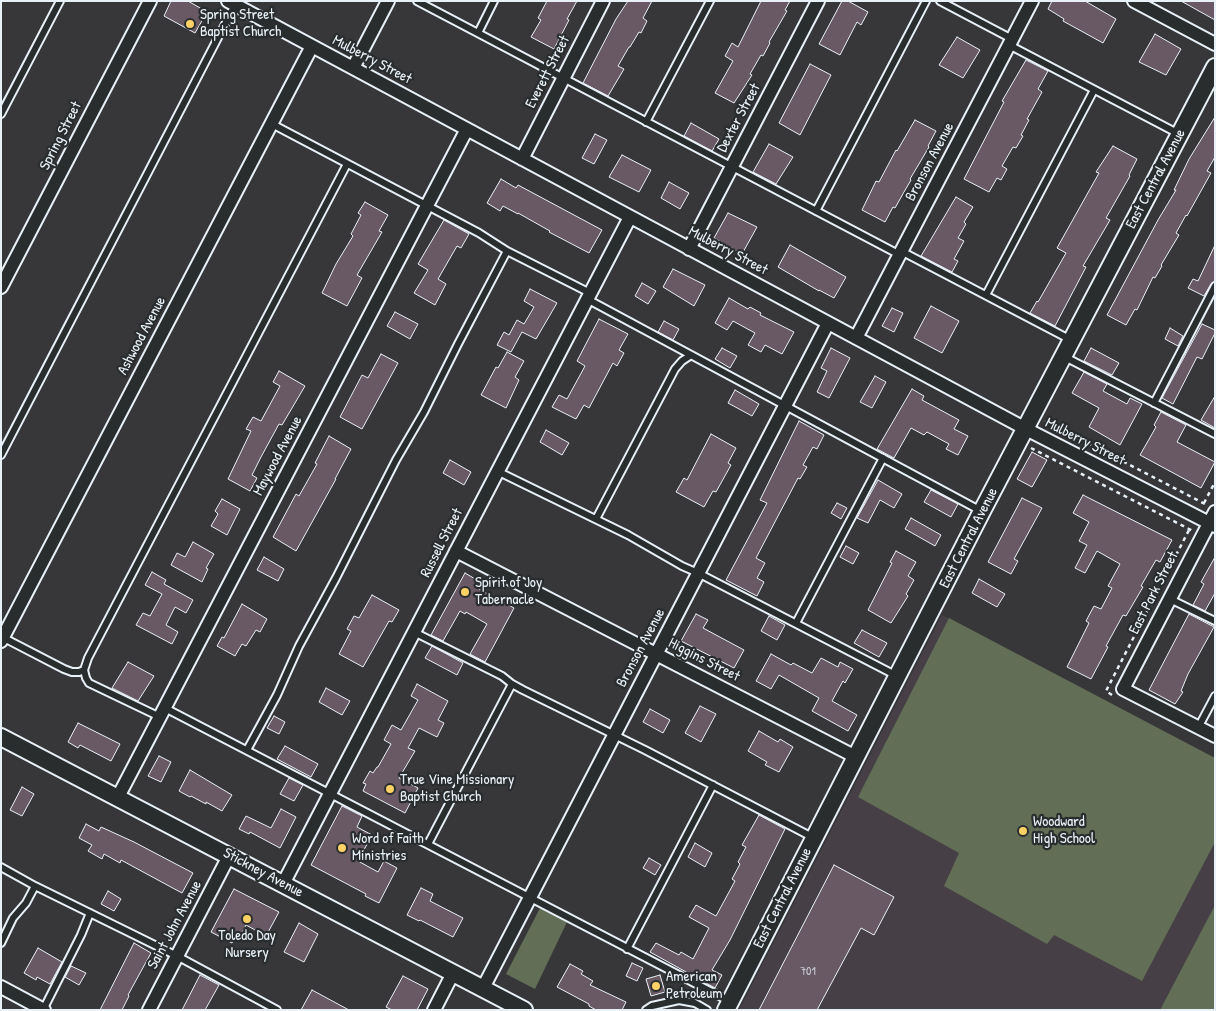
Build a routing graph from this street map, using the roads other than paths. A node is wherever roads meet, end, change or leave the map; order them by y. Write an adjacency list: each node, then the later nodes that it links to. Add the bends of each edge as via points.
1 (60, 1): 22 (lane)
2 (150, 1): 37 (street, Spring Street)
3 (388, 1): 19 (street)
4 (417, 1): 14 (lane)
5 (494, 1): 14 (lane)
6 (603, 1): 20 (street, Everett Street)
7 (710, 1): 23 (lane)
8 (818, 1): 29 (street, Dexter Street)
9 (926, 1): 31 (lane)
10 (940, 1): 15 (lane)
11 (1032, 1): 15 (street, Bronson Avenue)
12 (1134, 1): 16 (street)
13 (232, 3): 17 (street, Mulberry Street); 49 (lane)
14 (478, 33): 20 (lane)
15 (1011, 42): 21 (lane); 35 (street, Bronson Avenue)
16 (1215, 44)
17 (312, 46): 19 (street, Mulberry Street); 24 (street, Ashwood Avenue)
18 (1215, 67): 26 (street, East Central Avenue)
19 (353, 68): 25 (street, Mulberry Street)
20 (563, 78): 23 (lane); 27 (street, Everett Street)
21 (1094, 90): 26 (lane); 38 (lane)
22 (1, 114)
23 (646, 122): 29 (lane)
24 (272, 124): 28 (lane); 61 (street, Ashwood Avenue)
25 (466, 130): 27 (street, Mulberry Street); 30 (street, Maywood Avenue)
26 (1180, 134): 42 (street, East Central Avenue)
27 (522, 159): 32 (street, Mulberry Street)
28 (347, 164): 30 (lane); 63 (lane)
29 (732, 167): 31 (lane); 33 (street, Dexter Street)
30 (427, 206): 34 (lane); 67 (street, Maywood Avenue)
31 (816, 211): 35 (lane)
32 (630, 217): 33 (street, Mulberry Street); 39 (street, Russell Street)
33 (689, 249): 40 (street, Mulberry Street)
34 (507, 251): 39 (lane); 72 (lane)
35 (901, 253): 38 (lane); 41 (street, Bronson Avenue)
36 (1215, 286): 45 (lane)
37 (1, 287)
38 (986, 295): 42 (lane)
39 (588, 296): 43 (lane); 51 (street, Russell Street)
40 (828, 323): 41 (street, Mulberry Street); 46 (street, Bronson Avenue)
41 (856, 338): 47 (street, Mulberry Street)
42 (1072, 340): 44 (street, East Central Avenue)
43 (692, 356): 46 (lane); 53 (lane, via 675,369)
44 (1064, 356): 45 (lane); 47 (street, East Central Avenue)
45 (1154, 403): 48 (lane)
46 (785, 406): 50 (lane); 56 (street, Bronson Avenue)
47 (1026, 429): 52 (street, East Central Avenue); 54 (street, Mulberry Street)
48 (1215, 434)
49 (1, 456)
50 (883, 458): 52 (lane); 59 (lane)
51 (497, 471): 53 (lane); 55 (street, Russell Street)
52 (982, 512): 64 (street, East Central Avenue)
53 (596, 519): 56 (lane)
54 (1213, 521): 57 (street, East Park Street)
55 (456, 551): 60 (street, Russell Street); 62 (street, Higgins Street)
56 (698, 573): 59 (lane); 62 (street, Bronson Avenue)
57 (1170, 599): 58 (lane); 68 (street, East Park Street, via 1123,689)
58 (1215, 621)
59 (796, 623): 64 (lane)
60 (414, 632): 65 (lane); 75 (street, Russell Street)
61 (2, 638): 63 (lane, via 64,669 72,672)
62 (656, 654): 69 (street, Bronson Avenue); 73 (street, Higgins Street)
63 (84, 670): 67 (lane, via 89,684)
64 (898, 676): 73 (street, East Central Avenue)
65 (512, 684): 69 (lane); 78 (lane)
66 (1215, 696): 68 (lane)
67 (162, 712): 72 (lane); 76 (street, Maywood Avenue)
68 (1198, 728): 70 (street)
69 (614, 735): 74 (lane); 83 (street, Bronson Avenue)
70 (1215, 736)
71 (2, 739): 76 (street, Stickney Avenue)
72 (247, 750): 75 (lane)
73 (856, 757): 77 (street, East Central Avenue)
74 (713, 785): 77 (lane); 86 (lane)
75 (330, 793): 78 (lane); 81 (street, Russell Street)
76 (118, 797): 79 (street, Stickney Avenue)
77 (814, 838): 92 (street, East Central Avenue)
78 (428, 844): 83 (lane)
79 (229, 856): 81 (street, Stickney Avenue); 87 (street, Saint John Avenue)
80 (1, 867): 82 (lane)
81 (283, 884): 88 (street, Stickney Avenue)
82 (36, 886): 84 (lane); 85 (lane, via 13,918)
83 (529, 898): 86 (lane); 90 (street, Bronson Avenue)
84 (90, 912): 87 (lane); 93 (lane)
85 (1, 943)
86 (627, 948): 92 (lane)
87 (177, 956): 94 (street, Saint John Avenue); 95 (lane)
88 (453, 973): 90 (street, Stickney Avenue); 96 (street)
89 (1, 987): 93 (street)
90 (483, 988): 97 (street, Stickney Avenue)
91 (666, 1006): 98 (lane, via 652,1006); 99 (lane, via 679,1000 695,1003)
92 (728, 1006)
93 (43, 1010)
94 (148, 1010)
95 (277, 1010)
96 (434, 1010)
97 (524, 1010)
98 (646, 1010)
99 (707, 1010)

